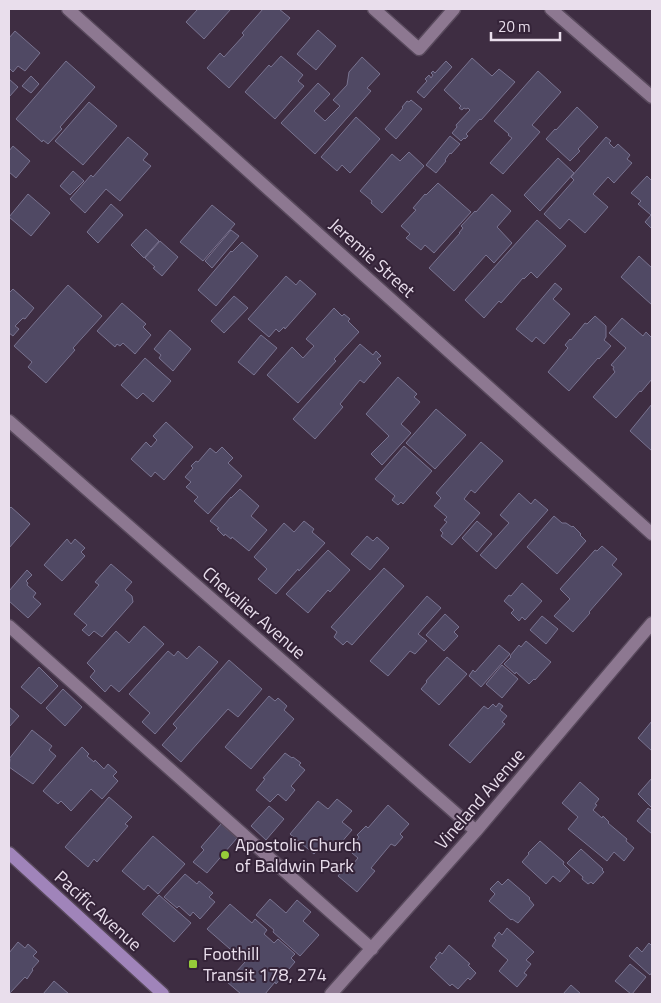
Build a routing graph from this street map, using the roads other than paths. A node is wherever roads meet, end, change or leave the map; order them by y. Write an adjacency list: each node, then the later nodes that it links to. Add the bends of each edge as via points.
1 (68, 9): 7 (street, Jeremie Street)
2 (374, 9): 3 (street, via 419,49)
3 (454, 9)
4 (551, 9): 5 (street)
5 (652, 97)
6 (9, 422): 10 (street, Chevalier Avenue)
7 (652, 534)
8 (652, 623): 10 (street, Vineland Avenue)
9 (9, 626): 12 (street)
10 (476, 831): 12 (street, Vineland Avenue)
11 (9, 853): 13 (main road, Pacific Avenue)
12 (372, 949): 14 (street, Vineland Avenue)
13 (163, 994)
14 (331, 994)

